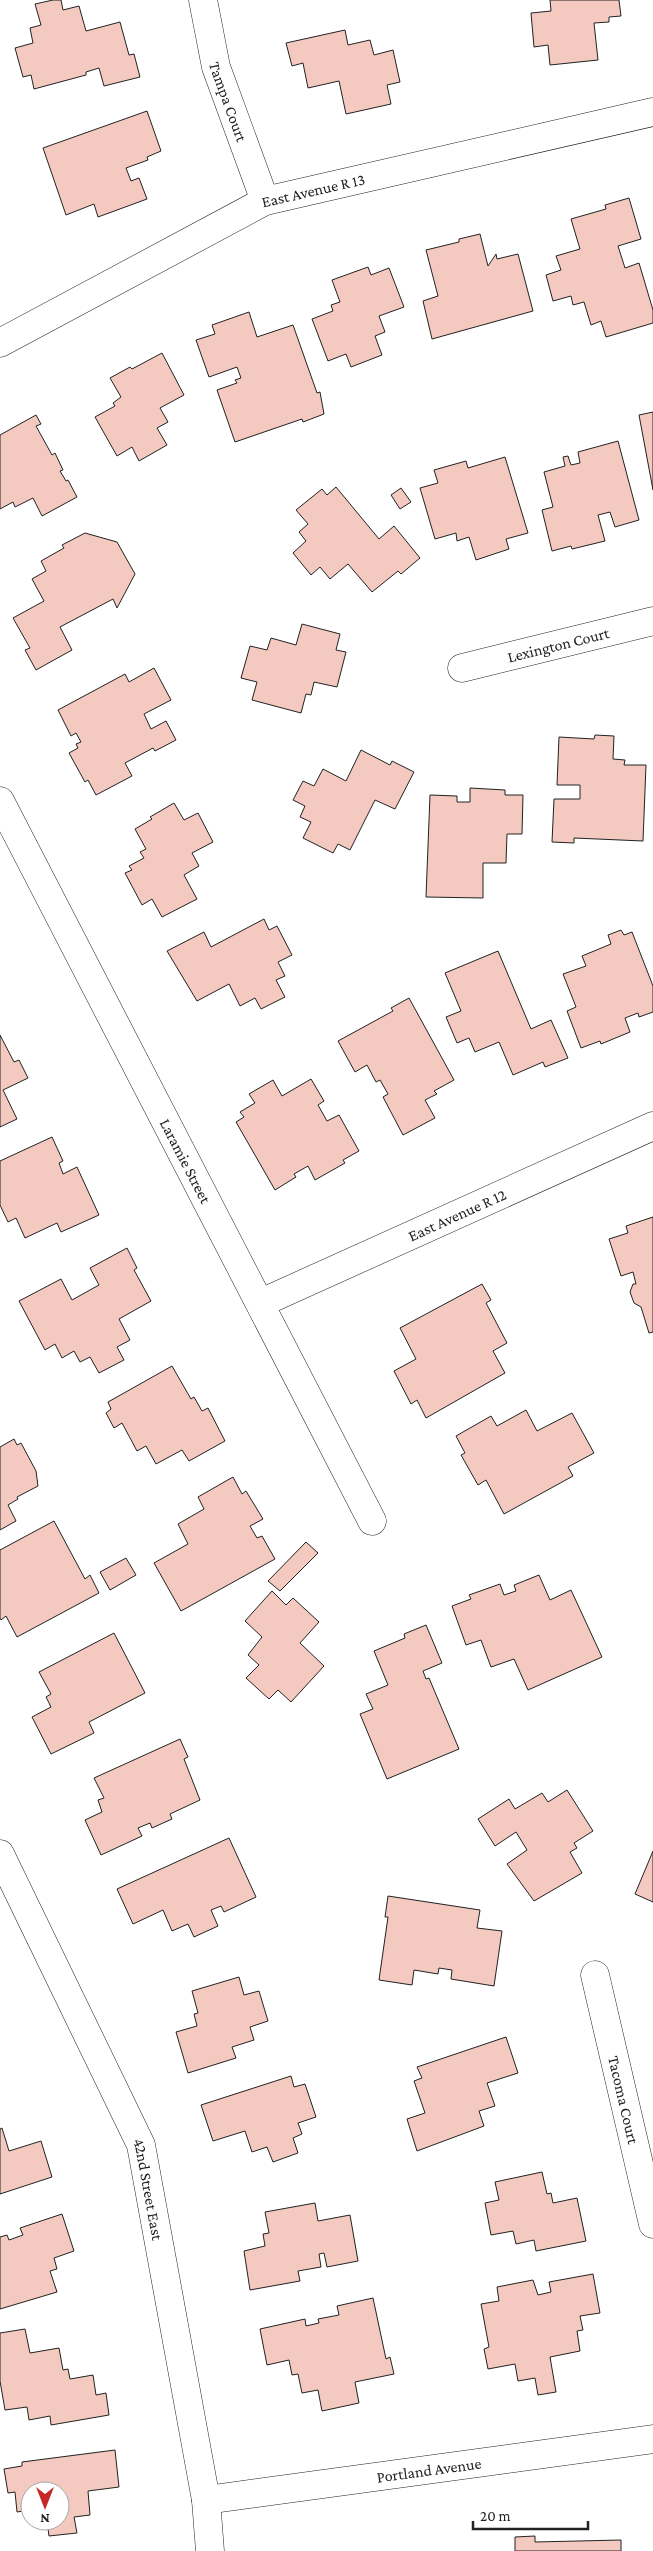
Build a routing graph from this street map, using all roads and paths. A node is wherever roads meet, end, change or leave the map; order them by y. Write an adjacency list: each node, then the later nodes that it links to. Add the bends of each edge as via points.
1 (203, 0): 3 (street, Tampa Court, via 216,67)
2 (653, 112): 3 (street, East Avenue R 13)
3 (265, 201): 4 (street, East Avenue R 13)
4 (0, 343)
5 (653, 621): 6 (street, Lexington Court)
6 (462, 668)
7 (0, 801): 9 (street, Laramie Street)
8 (653, 1126): 9 (street, East Avenue R 12)
9 (260, 1303): 10 (street, Laramie Street)
10 (372, 1520)
11 (0, 1854): 15 (street, 42nd Street East, via 140,2145)
12 (594, 1975): 13 (street, Tacoma Court)
13 (653, 2224)
14 (653, 2440): 15 (street, Portland Avenue)
15 (206, 2500): 16 (street, 42nd Street East)
16 (210, 2551)

